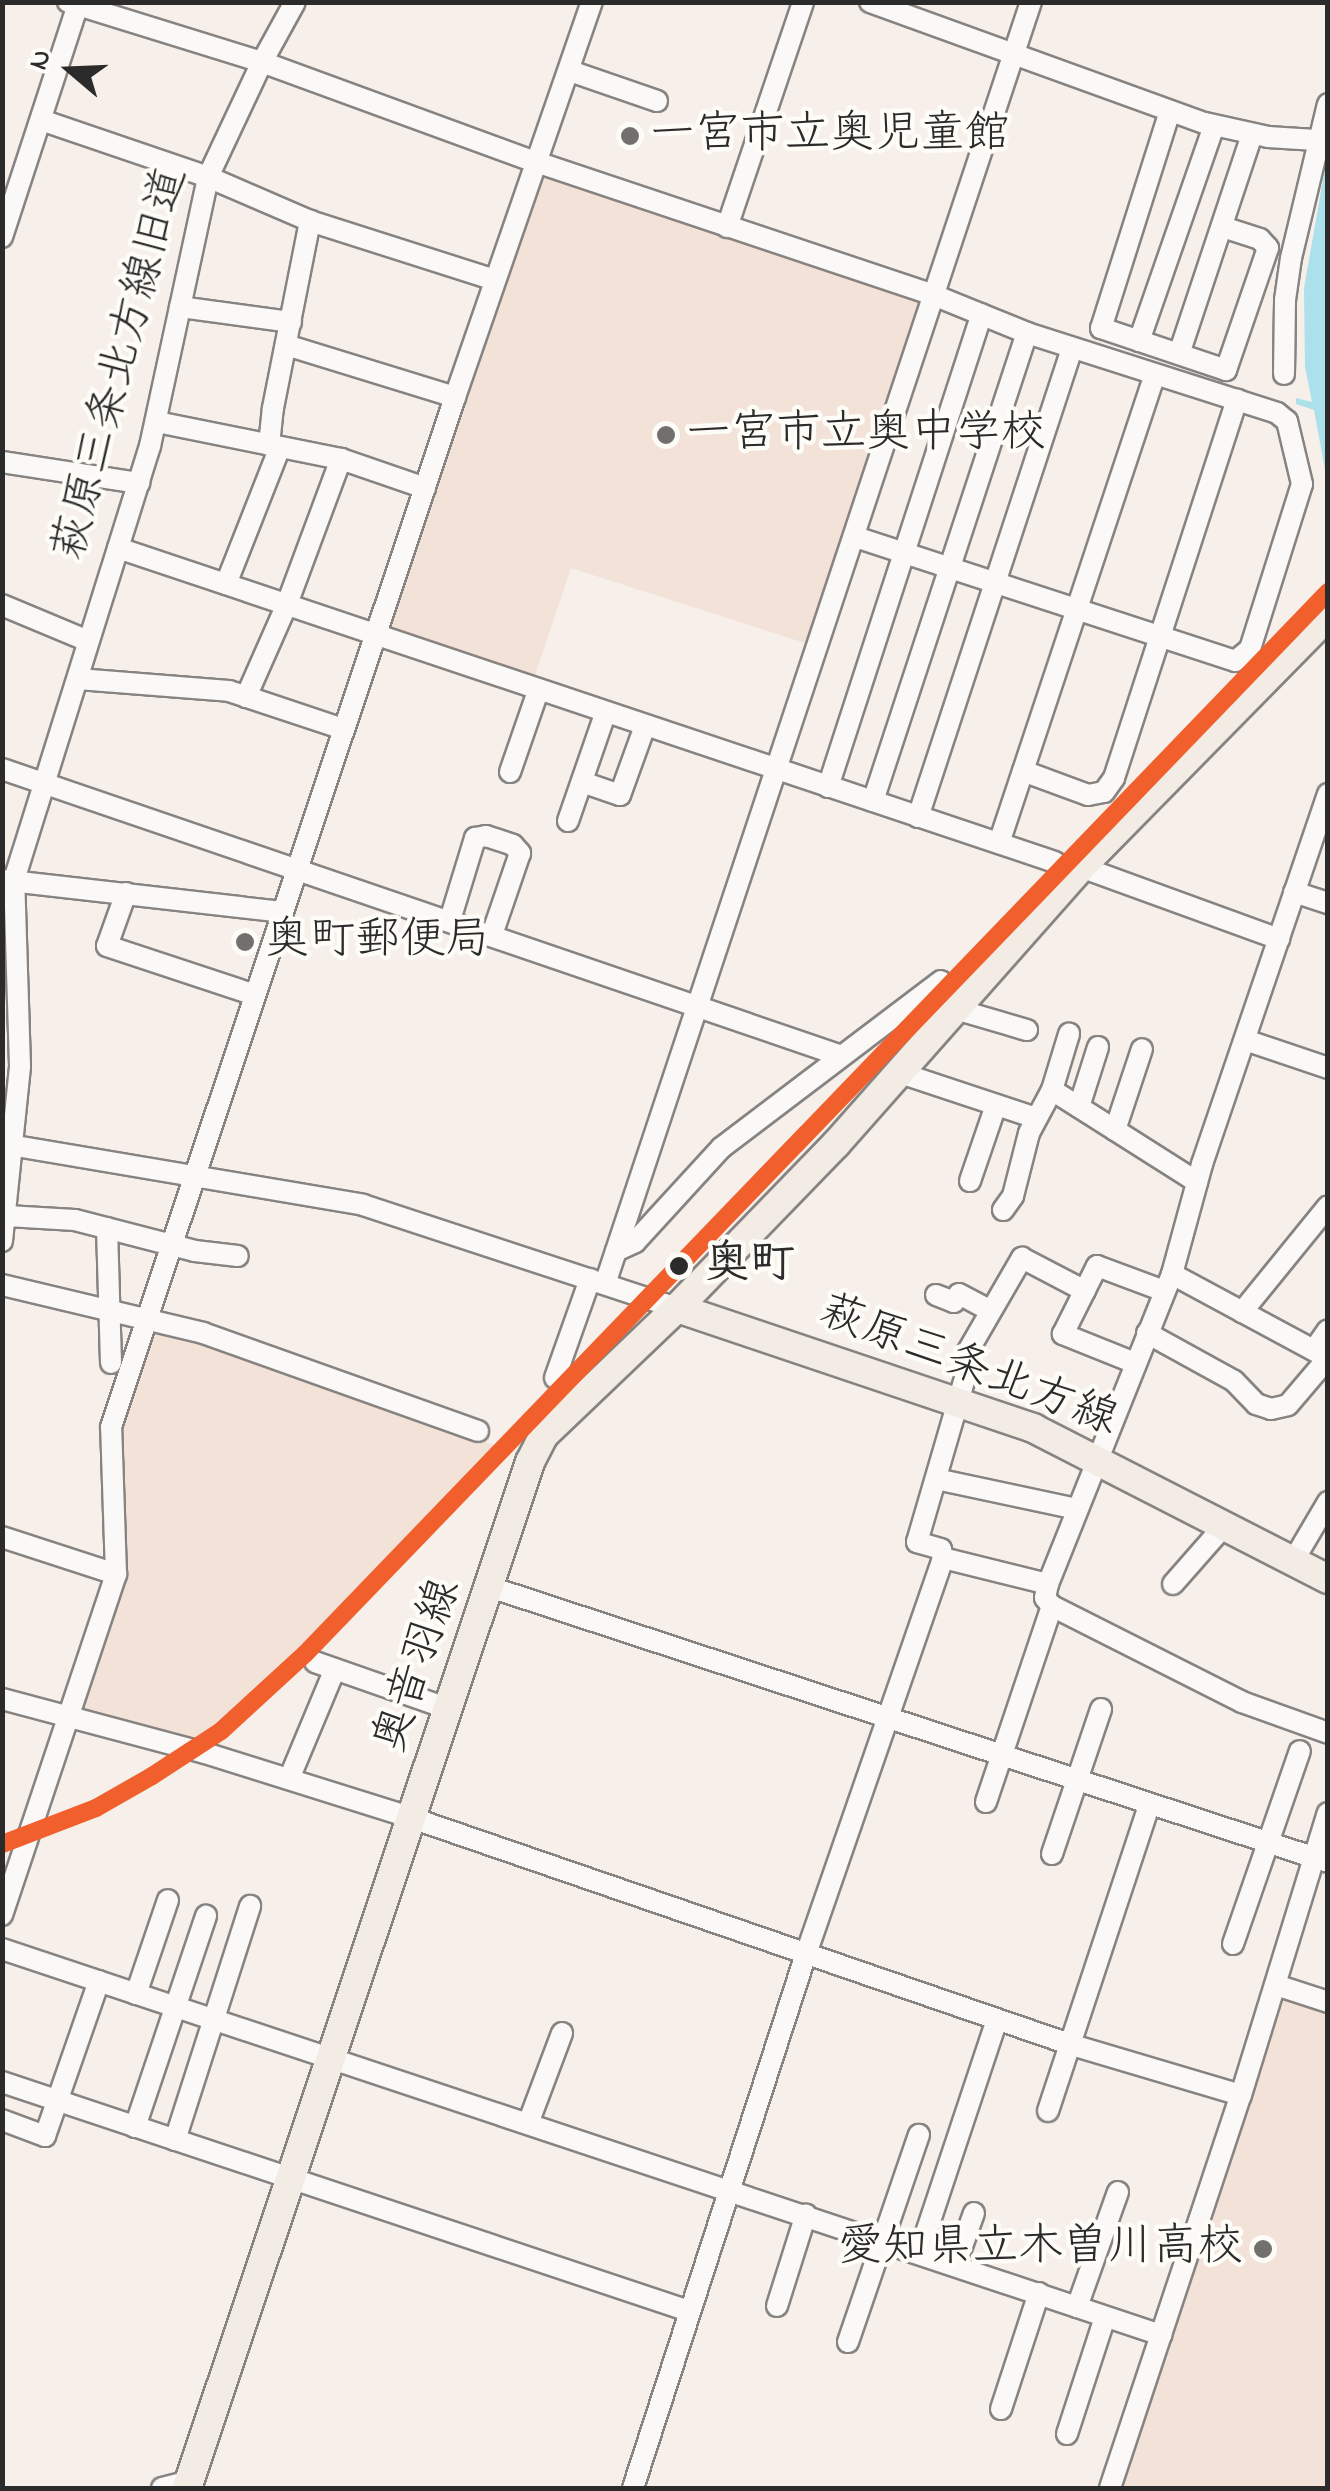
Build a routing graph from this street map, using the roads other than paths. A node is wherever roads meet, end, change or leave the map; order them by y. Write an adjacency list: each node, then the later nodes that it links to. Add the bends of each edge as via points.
1 (295, 2): 8 (street, 萩原三条北方線旧道)
2 (592, 2): 9 (street)
3 (803, 2): 20 (street)
4 (870, 2): 7 (street)
5 (1031, 2): 7 (street)
6 (69, 4): 8 (street); 13 (street)
7 (1014, 53): 12 (street); 24 (street)
8 (262, 62): 17 (street); 18 (street, 萩原三条北方線旧道)
9 (570, 71): 10 (street); 17 (street)
10 (657, 101)
11 (1328, 104): 16 (street)
12 (1170, 111): 14 (street); 29 (street, via 1102,328)
13 (41, 120): 18 (street); 22 (street)
14 (1214, 126): 15 (street); 29 (street)
15 (1252, 134): 16 (street); 21 (street)
16 (1316, 140): 33 (street, via 1285,300)
17 (536, 162): 20 (street); 23 (street)
18 (208, 178): 19 (street); 25 (street, 萩原三条北方線旧道)
19 (310, 221): 23 (street); 27 (street)
20 (727, 227): 24 (street)
21 (1222, 227): 32 (street); 32 (street, via 1268,248 1226,370)
22 (2, 237)
23 (495, 280): 35 (street)
24 (936, 296): 26 (street); 43 (street)
25 (180, 307): 27 (street); 37 (street, 萩原三条北方線旧道)
26 (982, 314): 28 (street); 45 (street)
27 (291, 322): 30 (street)
28 (1027, 333): 31 (street); 46 (street)
29 (1139, 340): 32 (street)
30 (286, 345): 35 (street); 38 (street)
31 (1072, 348): 34 (street); 48 (street)
32 (1178, 354)
33 (1284, 374)
34 (1154, 375): 36 (street); 51 (street)
35 (455, 397): 42 (street)
36 (1237, 400): 54 (street); 54 (street, via 1286,421 1302,484 1291,520 1250,648 1230,662)
37 (157, 422): 38 (street); 41 (street, 萩原三条北方線旧道)
38 (274, 446): 39 (street); 47 (street)
39 (341, 460): 42 (street); 49 (street)
40 (2, 462): 41 (street)
41 (139, 483): 44 (street, 萩原三条北方線旧道)
42 (425, 488): 53 (street)
43 (856, 536): 45 (street); 63 (street)
44 (118, 548): 47 (street); 55 (street, 萩原三条北方線旧道)
45 (907, 554): 46 (street); 68 (street)
46 (951, 569): 48 (street); 69 (street)
47 (226, 584): 49 (street)
48 (997, 584): 51 (street); 71 (street)
49 (288, 604): 53 (street); 58 (street)
50 (2, 606): 55 (street)
51 (1078, 612): 54 (street); 64 (street)
52 (1328, 616): 74 (main road, 奥音羽線)
53 (375, 635): 57 (street); 61 (street)
54 (1162, 639): 64 (street, via 1104,792 1088,795)
55 (88, 640): 56 (street, 萩原三条北方線旧道)
56 (78, 678): 58 (street, via 184,684); 67 (street, 萩原三条北方線旧道)
57 (538, 691): 59 (street); 65 (street)
58 (246, 697): 61 (street)
59 (605, 714): 60 (street); 66 (street)
60 (646, 726): 63 (street); 66 (street, via 620,795)
61 (344, 728): 75 (street)
62 (2, 769): 67 (street)
63 (778, 770): 68 (street); 86 (street)
64 (1024, 771): 73 (street)
65 (510, 772)
66 (582, 782): 72 (street)
67 (45, 784): 75 (street); 76 (street, 萩原三条北方線旧道)
68 (828, 787): 69 (street)
69 (873, 801): 71 (street)
70 (1326, 804): 78 (street)
71 (918, 817): 73 (street)
72 (568, 821)
73 (999, 843): 74 (street)
74 (1068, 864): 83 (street); 87 (main road, 奥音羽線)
75 (296, 868): 80 (street); 81 (street)
76 (8, 880): 77 (street); 101 (street, 萩原三条北方線旧道, via 20,1066)
77 (126, 892): 80 (street); 85 (street, via 106,946)
78 (1294, 892): 79 (street); 83 (street)
79 (1328, 903)
80 (282, 912): 85 (street)
81 (450, 920): 82 (street); 82 (street, via 475,838 513,845 520,854)
82 (492, 935): 86 (street)
83 (1279, 939): 90 (street)
84 (941, 981): 93 (street)
85 (254, 995): 102 (street)
86 (698, 1004): 93 (street); 111 (street)
87 (954, 1009): 88 (street); 95 (main road, 奥音羽線)
88 (1027, 1030)
89 (1069, 1034): 96 (street)
90 (1244, 1040): 94 (street); 104 (street)
91 (1098, 1047): 98 (street)
92 (1142, 1049): 100 (street)
93 (840, 1055): 111 (street, via 721,1148 635,1242)
94 (1328, 1068)
95 (897, 1072): 97 (street); 118 (main road, 奥音羽線)
96 (1052, 1090): 98 (street); 99 (street)
97 (996, 1104): 99 (street); 103 (street)
98 (1078, 1107): 100 (street)
99 (1036, 1118): 106 (street)
100 (1115, 1130): 104 (street)
101 (8, 1145): 102 (street); 107 (street, 萩原三条北方線旧道)
102 (196, 1176): 110 (street); 113 (street, via 363,1205)
103 (970, 1181)
104 (1198, 1182): 114 (street)
105 (1328, 1206): 121 (street)
106 (1004, 1210)
107 (6, 1216): 108 (street); 109 (street, 萩原三条北方線旧道)
108 (107, 1228): 110 (street); 120 (street)
109 (3, 1240)
110 (173, 1244): 112 (street); 122 (street)
111 (616, 1250): 113 (street)
112 (238, 1256)
113 (597, 1282): 118 (street); 128 (street)
114 (1168, 1282): 116 (street, via 1096,1266); 121 (street); 124 (street)
115 (2, 1284): 120 (street)
116 (1084, 1290): 119 (street, via 1022,1258); 127 (street, via 1062,1334)
117 (936, 1295): 119 (street, via 954,1302 959,1294)
118 (677, 1308): 129 (main road, 萩原三条北方線); 143 (main road, 奥音羽線, via 544,1435)
119 (991, 1310): 129 (street, via 968,1351)
120 (108, 1311): 122 (street); 126 (street)
121 (1242, 1312): 125 (street)
122 (148, 1320): 130 (street, via 203,1333); 139 (street, via 111,1427)
123 (1328, 1330): 125 (street)
124 (1147, 1333): 125 (street, via 1271,1409 1288,1405); 127 (street)
125 (1323, 1355)
126 (111, 1363)
127 (1135, 1363): 131 (street)
128 (555, 1378)
129 (958, 1400): 131 (main road, 萩原三条北方線); 132 (street)
130 (478, 1431)
131 (1097, 1458): 134 (street); 135 (main road, 萩原三条北方線)
132 (927, 1489): 134 (street); 137 (street, via 917,1542 941,1548)
133 (1328, 1502): 138 (street)
134 (1077, 1509): 141 (street)
135 (1224, 1526): 138 (main road, 萩原三条北方線); 142 (street)
136 (2, 1536): 139 (street)
137 (943, 1558): 141 (street); 149 (street)
138 (1292, 1563): 140 (main road, 萩原三条北方線)
139 (116, 1574): 148 (street)
140 (1328, 1579)
141 (1048, 1584): 144 (street, via 1045,1598)
142 (1173, 1584)
143 (490, 1587): 146 (main road, 奥音羽線); 149 (street)
144 (1052, 1606): 150 (street, via 1242,1702); 152 (street)
145 (2, 1700): 148 (street)
146 (449, 1709): 153 (street, via 325,1666); 158 (main road, 奥音羽線)
147 (1102, 1709): 154 (street)
148 (65, 1719): 153 (street); 164 (street)
149 (887, 1719): 152 (street); 168 (street)
150 (1328, 1734)
151 (1300, 1751): 159 (street)
152 (1000, 1756): 154 (street); 155 (street)
153 (289, 1780): 158 (street)
154 (1077, 1782): 156 (street); 160 (street)
155 (986, 1802)
156 (1149, 1806): 159 (street); 177 (street)
157 (1328, 1813): 161 (street)
158 (412, 1818): 168 (street); 178 (main road, 奥音羽線)
159 (1268, 1846): 161 (street); 166 (street)
160 (1052, 1854)
161 (1321, 1860): 170 (street)
162 (168, 1900): 171 (street)
163 (250, 1906): 174 (street)
164 (2, 1915)
165 (206, 1916): 173 (street)
166 (1234, 1944)
167 (2, 1949): 169 (street)
168 (806, 1954): 175 (street); 189 (street)
169 (99, 1981): 171 (street); 181 (street)
170 (1276, 1985): 172 (street); 180 (street)
171 (136, 1994): 173 (street)
172 (1328, 2002)
173 (175, 2006): 174 (street); 185 (street)
174 (212, 2019): 178 (street); 187 (street)
175 (997, 2020): 177 (street); 194 (street)
176 (562, 2033): 184 (street)
177 (1072, 2045): 180 (street); 182 (street)
178 (329, 2056): 184 (street); 188 (main road, 奥音羽線)
179 (2, 2082): 181 (street)
180 (1241, 2095): 201 (street)
181 (56, 2102): 183 (street, via 45,2136); 185 (street)
182 (1048, 2111)
183 (2, 2120)
184 (529, 2122): 189 (street)
185 (135, 2127): 187 (street)
186 (919, 2135): 193 (street)
187 (176, 2140): 188 (street)
188 (290, 2178): 199 (street); 205 (main road, 奥音羽線)
189 (728, 2189): 192 (street); 199 (street)
190 (1118, 2192): 198 (street)
191 (974, 2213): 195 (street)
192 (806, 2214): 193 (street); 197 (street)
193 (882, 2240): 194 (street); 202 (street)
194 (920, 2252): 195 (street)
195 (956, 2264): 196 (street)
196 (1039, 2293): 198 (street); 203 (street)
197 (777, 2306)
198 (1077, 2307): 200 (street)
199 (689, 2311): 207 (street)
200 (1105, 2317): 201 (street); 204 (street)
201 (1161, 2335): 208 (street)
202 (848, 2342)
203 (1001, 2408)
204 (1067, 2434)
205 (188, 2485): 206 (street)
206 (162, 2488)
207 (633, 2488)
208 (1110, 2488)

